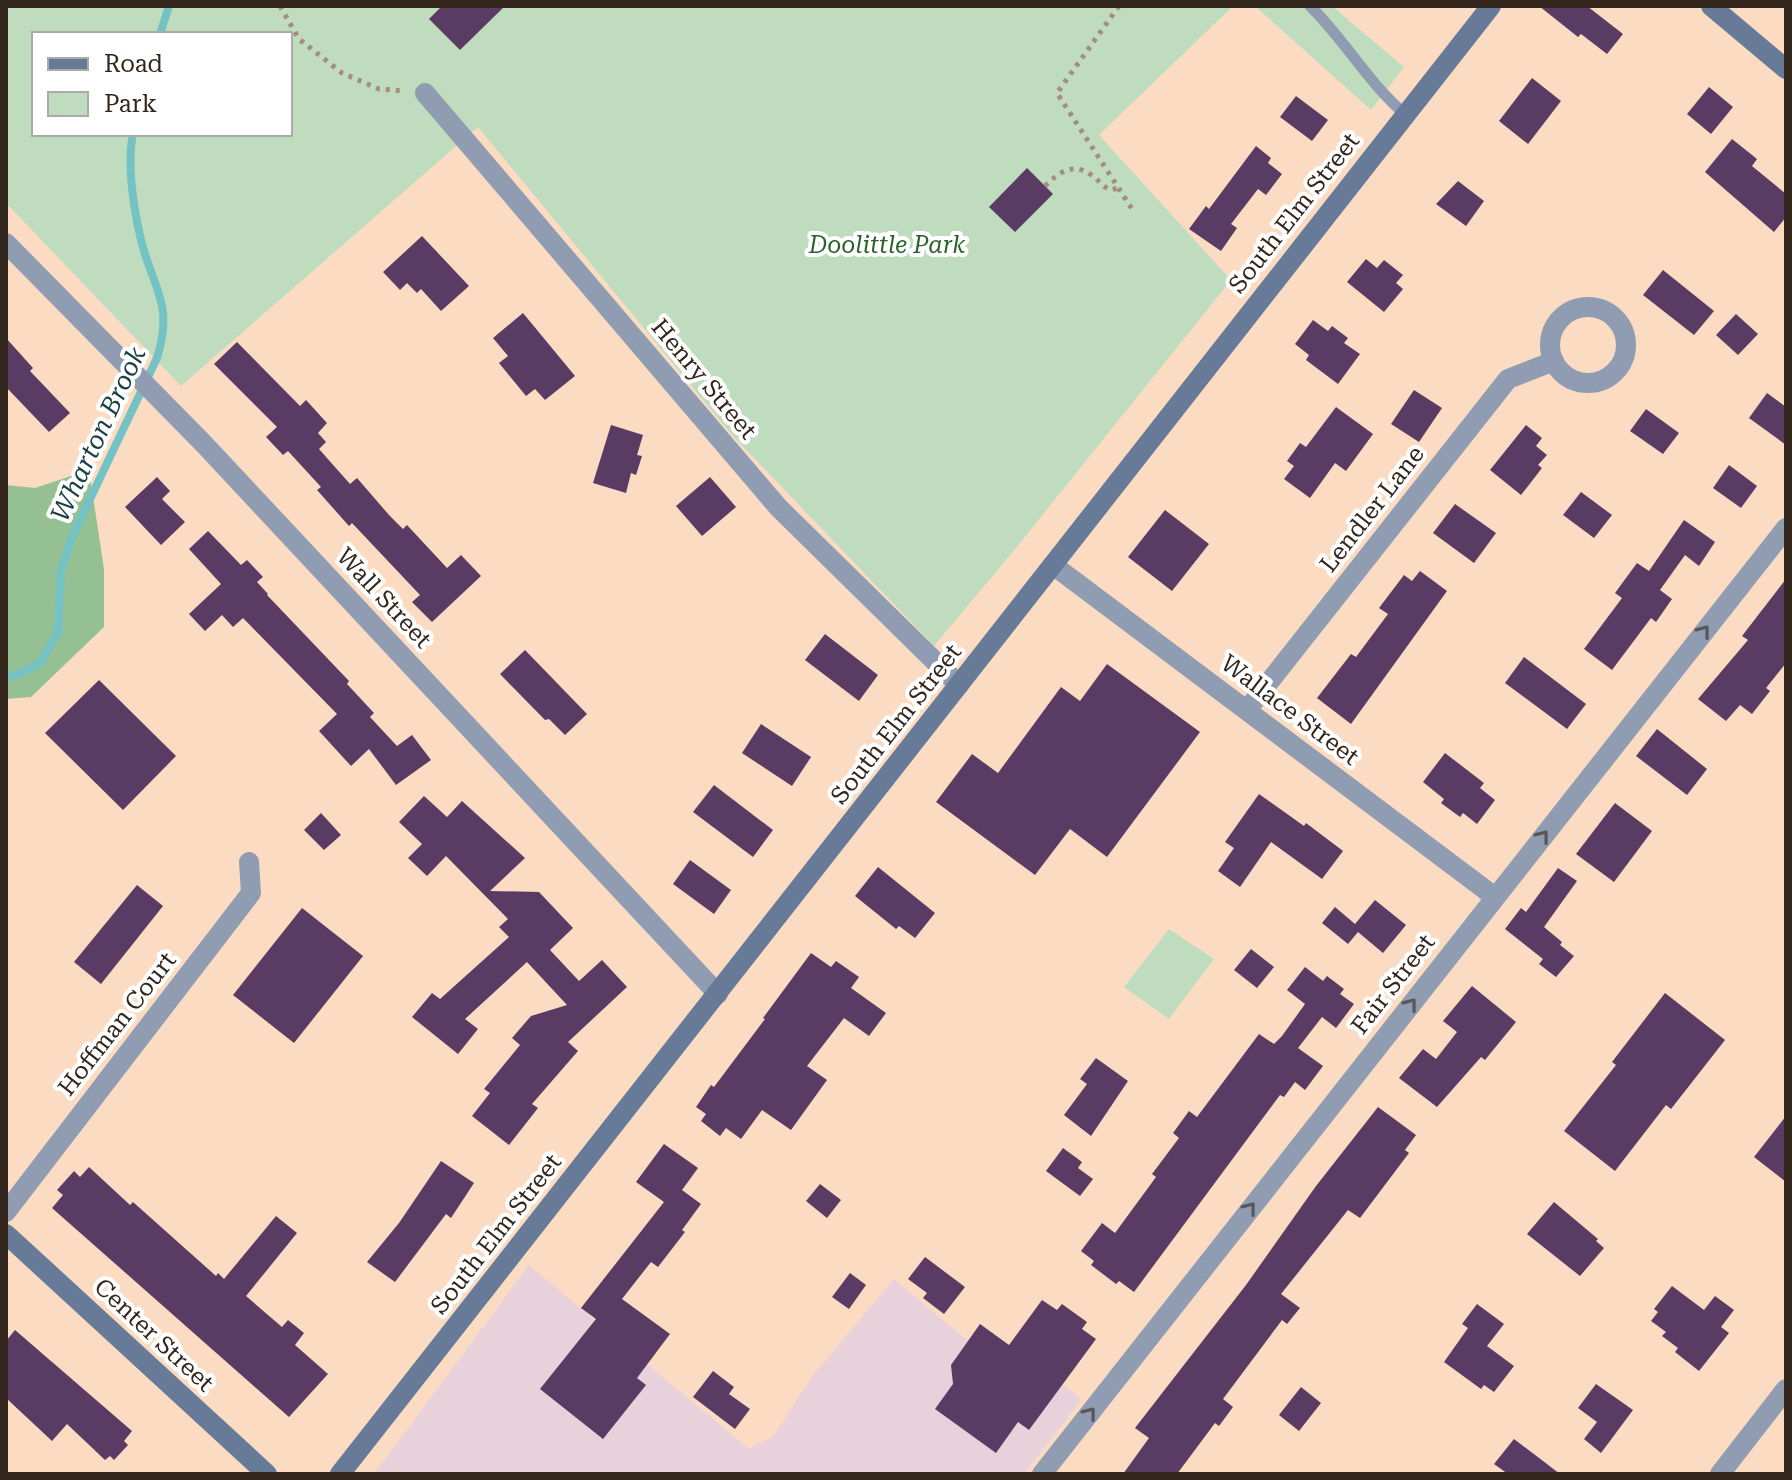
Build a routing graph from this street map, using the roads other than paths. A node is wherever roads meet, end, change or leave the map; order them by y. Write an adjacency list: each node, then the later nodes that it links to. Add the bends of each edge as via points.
1 (1310, 6): 6 (lane, via 1370,81)
2 (1491, 6): 6 (main road, South Elm Street)
3 (1711, 6): 4 (main road)
4 (1786, 69)
5 (425, 93): 11 (street, Henry Street, via 778,507)
6 (1406, 115): 10 (main road, South Elm Street)
7 (6, 243): 15 (street, Wall Street, via 158,397)
8 (1554, 361): 12 (street, Lendler Lane, via 1508,379)
9 (1786, 528): 14 (street, Fair Street, one-way to 9)
10 (1053, 565): 11 (main road, South Elm Street); 12 (street, Wallace Street)
11 (959, 685): 15 (main road, South Elm Street)
12 (1247, 710): 14 (street, Wallace Street)
13 (249, 862): 16 (street, Hoffman Court, via 251,893)
14 (1495, 897): 21 (street, Fair Street, one-way to 14)
15 (718, 994): 20 (main road, South Elm Street)
16 (6, 1212)
17 (6, 1234): 19 (main road, Center Street)
18 (1786, 1389): 22 (street)
19 (267, 1474)
20 (340, 1474)
21 (1042, 1474)
22 (1720, 1474)

